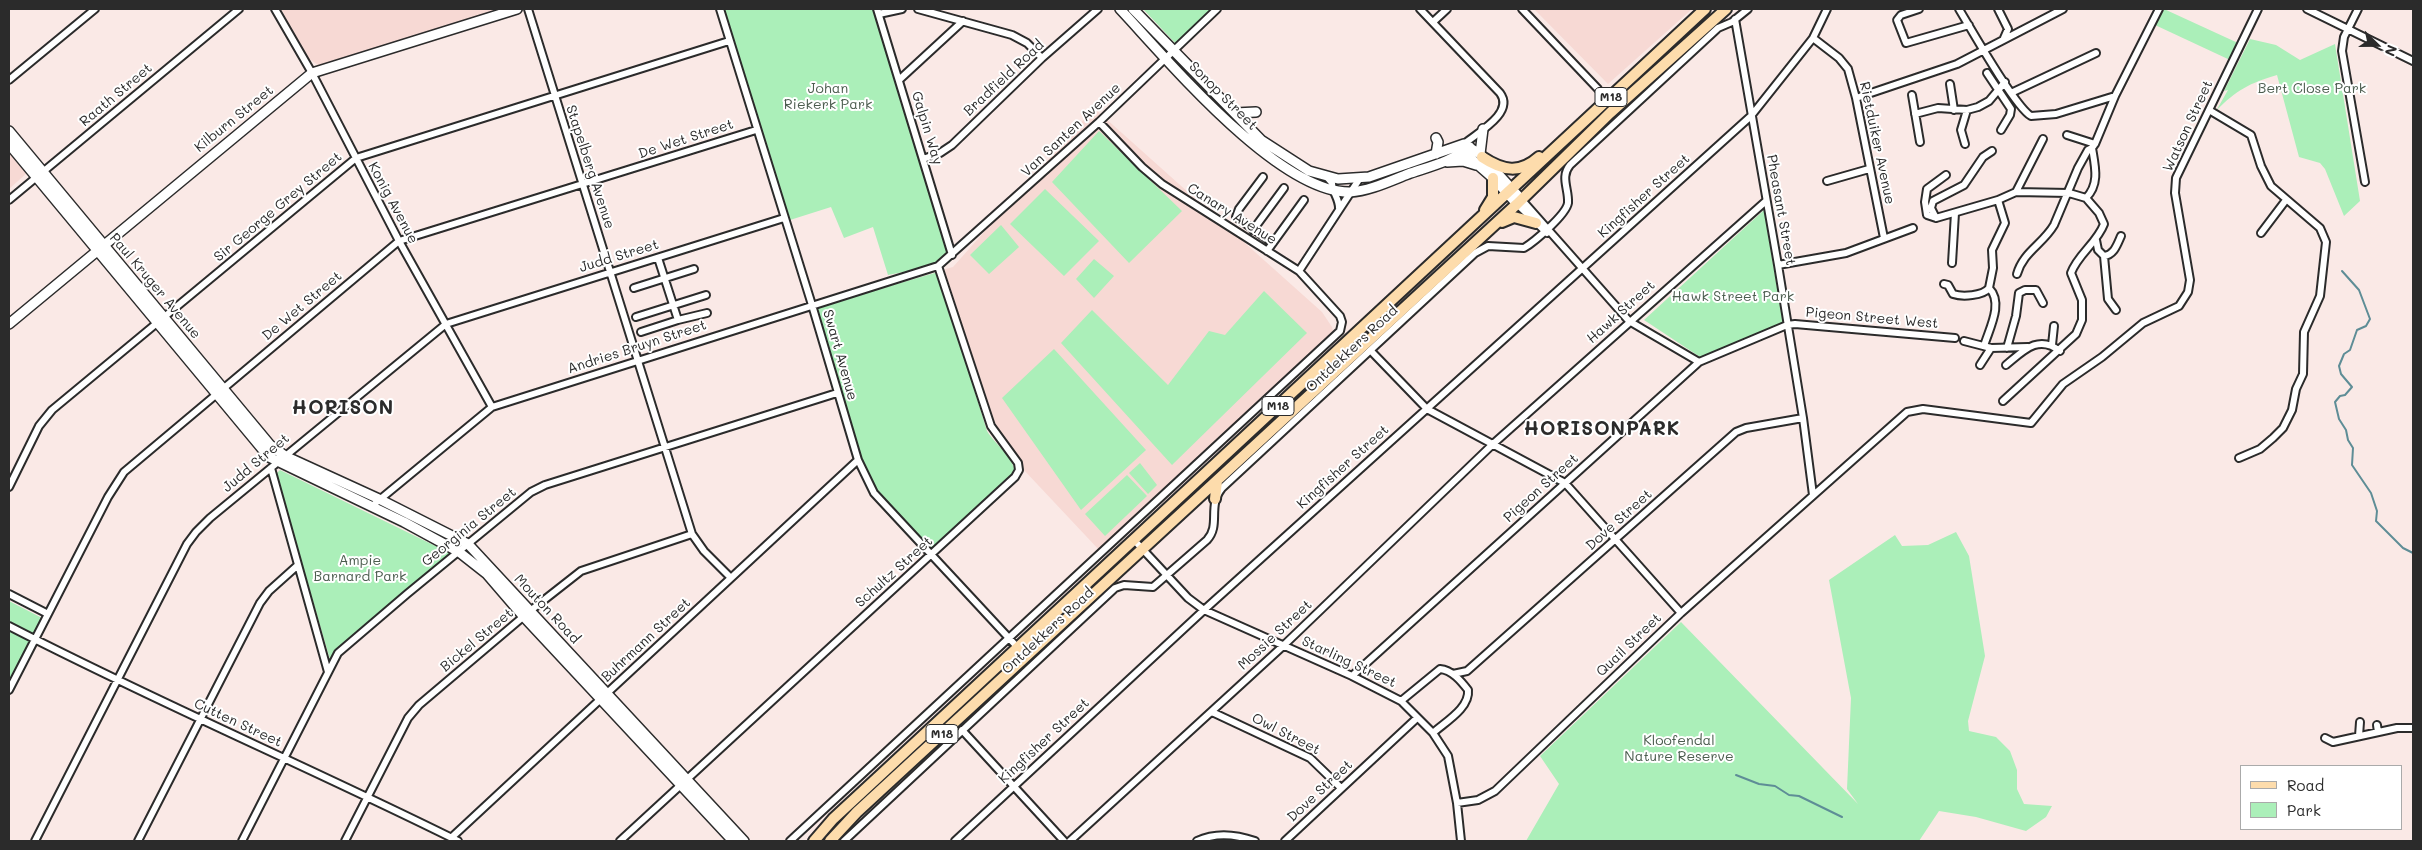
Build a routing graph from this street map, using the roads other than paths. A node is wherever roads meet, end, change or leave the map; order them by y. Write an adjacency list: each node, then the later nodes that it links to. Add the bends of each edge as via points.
1 (95, 9): 45 (street)
2 (239, 9): 87 (street, Raath Street)
3 (275, 9): 43 (street, Konig Avenue)
4 (517, 9): 43 (street, Kilburn Street)
5 (528, 9): 53 (street, Stapelberg Avenue)
6 (720, 9): 36 (street, Swart Avenue)
7 (902, 9): 28 (street)
8 (918, 9): 30 (street)
9 (1098, 9): 41 (street, Bradfield Road)
10 (1120, 9): 40 (street, Sonop Street)
11 (1133, 9): 38 (street, Sonop Street)
12 (1217, 9): 38 (street, Van Santen Avenue)
13 (1420, 9): 31 (street)
14 (1447, 9): 31 (street)
15 (1522, 9): 49 (street)
16 (1726, 9): 108 (main road, Ontdekkers Road / M18, via 1610,113)
17 (1748, 9): 29 (street, Ontdekkers Road)
18 (1827, 9): 34 (street, Kingfisher Street)
19 (1919, 9): 32 (street, via 1901,15 1897,20 1906,43)
20 (1959, 9): 32 (street)
21 (1998, 9): 35 (street, via 2008,28)
22 (2062, 9): 35 (street)
23 (2159, 9): 54 (street)
24 (2258, 9): 58 (street, Watson Street)
25 (2308, 9): 33 (street)
26 (2358, 9): 33 (street)
27 (1702, 10): 62 (main road, Ontdekkers Road / M18)
28 (878, 12): 46 (street, Galpin Way)
29 (1735, 20): 61 (street, Pheasant Street); 116 (street, Ontdekkers Road, via 1721,26 1570,165 1565,176 1567,206)
30 (964, 21): 41 (street, via 1023,40); 46 (street)
31 (1433, 22): 66 (street, via 1502,96 1503,110)
32 (1969, 25): 37 (street)
33 (2349, 28): 42 (street); 94 (street, via 2342,51)
34 (1813, 38): 55 (street, Rietduiker Avenue, via 1846,65); 61 (street, Kingfisher Street)
35 (2004, 38): 37 (street)
36 (729, 41): 53 (street, Sir George Grey Street); 67 (street, Swart Avenue)
37 (1984, 48): 47 (street); 55 (street, via 1949,67)
38 (1173, 50): 40 (street, Van Santen Avenue); 59 (street, Sonop Street)
39 (2096, 53): 51 (street)
40 (1166, 57): 63 (street, Van Santen Avenue); 65 (street, Sonop Street)
41 (1042, 58): 83 (street, Bradfield Road, via 952,145)
42 (2413, 61)
43 (312, 73): 82 (street, Konig Avenue); 125 (street, Kilburn Street)
44 (1987, 74): 50 (street)
45 (9, 80)
46 (899, 80): 83 (street, Galpin Way)
47 (2005, 82): 50 (street); 51 (street)
48 (1950, 84): 56 (street)
49 (1598, 88)
50 (1997, 91): 57 (street, via 1986,103); 68 (street, via 2011,109)
51 (2011, 93): 54 (street, via 2026,113 2038,117)
52 (1912, 95): 60 (street)
53 (554, 96): 82 (street, Sir George Grey Street); 95 (street, Stapelberg Avenue)
54 (2115, 96): 79 (street)
55 (1856, 98): 86 (street, Rietduiker Avenue)
56 (1954, 110): 57 (street); 60 (street, via 1938,108)
57 (1967, 110): 77 (street, via 1961,130)
58 (2209, 110): 106 (street, via 2251,135 2265,175); 177 (street, Watson Street, via 2175,185 2190,280 2185,297 2179,306 2143,323 2063,384)
59 (1235, 113): 64 (street, Sonop Street); 70 (street, via 1255,113)
60 (1915, 114): 75 (street)
61 (1751, 116): 107 (street, Pheasant Street); 134 (street, Kingfisher Street)
62 (1589, 118): 84 (main road, via 1533,163 1521,168 1503,168); 99 (main road, Ontdekkers Road / M18)
63 (1099, 122): 126 (street, Canary Avenue, via 1154,178); 127 (street, Van Santen Avenue)
64 (1244, 123): 65 (street); 70 (street, Sonop Street); 72 (street)
65 (1232, 127): 72 (street, Sonop Street)
66 (1483, 129): 78 (street); 84 (street)
67 (756, 130): 95 (street, De Wet Street); 111 (street, Swart Avenue)
68 (2000, 130)
69 (9, 131): 87 (street, Paul Kruger Avenue)
70 (1252, 131): 90 (street, Sonop Street, via 1291,161)
71 (2067, 135): 79 (street)
72 (1244, 137): 97 (street, Sonop Street, via 1288,170)
73 (1436, 138): 81 (street)
74 (2042, 139): 100 (street)
75 (1920, 142)
76 (9, 144): 87 (street, Paul Kruger Avenue)
77 (1964, 144)
78 (1465, 146): 81 (street, Sonop Street); 84 (street); 85 (street, Sonop Street)
79 (2093, 146): 101 (street, via 2083,157); 102 (street, via 2095,185)
80 (1992, 151): 112 (street, via 1983,157 1964,186 1933,201)
81 (1436, 154): 91 (street, Sonop Street)
82 (356, 158): 123 (street, Konig Avenue); 149 (street, Sir George Grey Street)
83 (923, 159): 127 (street, Galpin Way)
84 (1481, 159): 85 (street); 92 (street); 99 (street)
85 (1433, 165): 98 (street, Sonop Street)
86 (1870, 169): 93 (street); 121 (street, Rietduiker Avenue)
87 (40, 175): 103 (street, Raath Street); 125 (street, Paul Kruger Avenue)
88 (1946, 175): 112 (street, via 1926,192 1926,212)
89 (1263, 177): 117 (street, via 1236,217)
90 (1327, 177): 91 (street, Sonop Street); 97 (street, via 1332,182)
91 (1360, 178): 98 (street)
92 (1493, 178): 99 (street); 114 (main road, via 1492,200)
93 (1827, 181)
94 (2365, 182)
95 (584, 185): 123 (street, De Wet Street); 136 (street, Stapelberg Avenue)
96 (1284, 188): 117 (street)
97 (1332, 189): 98 (street, Sonop Street); 109 (street)
98 (1350, 192): 109 (street)
99 (1510, 192): 108 (street); 114 (main road, Ontdekkers Road / M18)
100 (2016, 192): 101 (street); 105 (street)
101 (2069, 193): 102 (street); 137 (street, via 2050,231 2021,260)
102 (2086, 198): 122 (street, via 2103,220)
103 (9, 200)
104 (1304, 200): 124 (street)
105 (1998, 200): 110 (street); 141 (street, via 2005,223 1992,250)
106 (2286, 200): 118 (street); 181 (street, via 2315,222 2324,235 2326,250 2320,296 2304,332 2303,374 2290,415 2267,444)
107 (1766, 201): 131 (street, Pheasant Street); 151 (street, Hawk Street)
108 (1519, 202): 113 (street); 116 (street); 119 (main road, Ontdekkers Road / M18)
109 (1339, 208): 135 (street)
110 (1955, 213): 112 (street); 130 (street)
111 (784, 218): 129 (street, Judd Street); 145 (street, Swart Avenue)
112 (1936, 218)
113 (1536, 223): 116 (street); 119 (main road, via 1519,217 1508,218)
114 (1470, 228): 196 (main road, Ontdekkers Road / M18)
115 (1912, 228): 121 (street)
116 (1546, 229): 134 (street); 165 (street, Ontdekkers Road, via 1524,248 1488,246 1480,250)
117 (1253, 230): 124 (street)
118 (2261, 233)
119 (1480, 236): 187 (main road, Ontdekkers Road / M18)
120 (2121, 236): 128 (street, via 2111,254)
121 (1884, 238): 131 (street, via 1846,253)
122 (2096, 240): 128 (street, via 2098,250); 166 (street, via 2088,245 2072,270 2082,295 2082,320 2076,334)
123 (399, 241): 153 (street, Konig Avenue); 171 (street, De Wet Street)
124 (1273, 243): 126 (street)
125 (99, 247): 149 (street, Paul Kruger Avenue); 152 (street, Kilburn Street)
126 (1267, 251): 135 (street, Canary Avenue)
127 (952, 255): 132 (street, Van Santen Avenue)
128 (2104, 256): 146 (street, via 2108,299)
129 (658, 258): 136 (street, Judd Street); 138 (street)
130 (1952, 263)
131 (1778, 265): 154 (street, Pheasant Street)
132 (938, 266): 145 (street, Andries Bruyn Street); 201 (street, Schultz Street, via 991,426 1019,466 1013,479)
133 (694, 269): 138 (street)
134 (1582, 269): 151 (street); 175 (street, Kingfisher Street)
135 (1300, 271): 156 (street, Canary Avenue, via 1340,316)
136 (610, 272): 153 (street, Judd Street); 167 (street, Stapelberg Avenue)
137 (2017, 274)
138 (664, 278): 140 (street); 144 (street)
139 (1944, 284): 141 (street, via 1958,295 1983,293)
140 (634, 288)
141 (1989, 288): 161 (street, via 1995,295 1996,304)
142 (706, 296): 144 (street)
143 (2043, 303): 164 (street, via 2036,290 2019,293)
144 (673, 305): 148 (street); 150 (street)
145 (812, 305): 167 (street, Andries Bruyn Street); 172 (street, Swart Avenue)
146 (2116, 310)
147 (707, 313): 150 (street)
148 (636, 317)
149 (160, 320): 171 (street, Paul Kruger Avenue); 190 (street, Sir George Grey Street, via 49,413 39,426)
150 (678, 320): 157 (street)
151 (1629, 321): 168 (street); 178 (street, Hawk Street)
152 (9, 324)
153 (446, 324): 174 (street, Konig Avenue); 180 (street, Judd Street)
154 (1787, 325): 158 (street, Pigeon Street West); 168 (street, Pigeon Street); 176 (street, Pheasant Street)
155 (2054, 326): 160 (street)
156 (1340, 331): 211 (street, Ontdekkers Road)
157 (641, 332)
158 (1955, 338)
159 (1964, 341): 161 (street)
160 (2052, 345): 162 (street, via 2045,343); 166 (street)
161 (1984, 346): 163 (street)
162 (2028, 347): 164 (street); 170 (street)
163 (1991, 348): 164 (street); 169 (street)
164 (2007, 348)
165 (1370, 351): 175 (street); 193 (street, Ontdekkers Road, via 1225,485)
166 (2060, 351): 173 (street)
167 (637, 360): 174 (street, Andries Bruyn Street); 179 (street, Stapelberg Avenue)
168 (1700, 362): 188 (street, Pigeon Street)
169 (1980, 365)
170 (2006, 365)
171 (219, 391): 180 (street, Paul Kruger Avenue, via 270,445); 184 (street, Paul Kruger Avenue); 208 (street, De Wet Street, via 119,478)
172 (838, 393): 179 (street, Georginia Street); 182 (street, Swart Avenue)
173 (2003, 401)
174 (492, 407): 192 (street, Andries Bruyn Street)
175 (1427, 409): 178 (street); 206 (street, Kingfisher Street)
176 (1803, 418): 186 (street, Pheasant Street); 197 (street, Dove Street, via 1736,432)
177 (2031, 423): 183 (street, Quail Street, via 1911,410)
178 (1493, 444): 188 (street); 213 (street, Mossie Street)
179 (664, 448): 195 (street, Stapelberg Avenue); 198 (street, Georginia Street, via 538,488)
180 (285, 456): 184 (street, Judd Street); 192 (street, Mouton Road)
181 (2239, 458)
182 (858, 460): 201 (street, Swart Avenue, via 874,493); 204 (street, Buhrmann Street)
183 (1851, 462): 185 (street); 189 (street, Quail Street)
184 (274, 465): 194 (street, Mouton Road); 202 (street); 220 (street, Judd Street, via 196,532)
185 (1856, 468)
186 (1811, 477): 189 (street); 191 (street, Pheasant Street)
187 (1217, 481): 193 (main road); 199 (main road, Ontdekkers Road / M18)
188 (1565, 483): 197 (street); 219 (street, Pigeon Street)
189 (1826, 485): 191 (street, Quail Street)
190 (9, 487)
191 (1813, 495): 207 (street, Quail Street)
192 (379, 499): 194 (street, Andries Bruyn Street); 198 (street, Mouton Road)
193 (1214, 499): 203 (street, Ontdekkers Road, via 1211,536)
194 (372, 506): 200 (street, Mouton Road)
195 (692, 534): 204 (street, Stapelberg Avenue); 209 (street, Bickel Street, via 581,571)
196 (1134, 540): 199 (street, Starling Street); 214 (main road, Ontdekkers Road / M18)
197 (1615, 540): 207 (street); 217 (street, Dove Street)
198 (468, 544): 200 (street, Georginia Street); 209 (street, Mouton Road)
199 (1144, 549): 203 (street, Starling Street); 215 (main road, Ontdekkers Road / M18)
200 (459, 552): 209 (street, Mouton Road, via 487,574); 216 (street, Georginia Street, via 344,647)
201 (932, 555): 211 (street, Swart Avenue); 237 (street, Schultz Street)
202 (298, 565): 216 (street); 227 (street, via 264,598)
203 (1167, 576): 206 (street, Starling Street); 231 (street, Ontdekkers Road, via 1151,588 1124,585 1115,588)
204 (731, 578): 223 (street, Buhrmann Street)
205 (9, 594): 208 (street)
206 (1204, 610): 213 (street, Starling Street); 238 (street, Kingfisher Street)
207 (1681, 613): 241 (street, Quail Street, via 1495,791 1478,800)
208 (48, 614): 212 (street, De Wet Street)
209 (527, 614): 223 (street, Mouton Road); 240 (street, Bickel Street, via 415,708)
210 (9, 626): 212 (street, Cutten Street)
211 (1009, 638): 214 (street, Swart Avenue); 251 (street, Ontdekkers Road)
212 (35, 639): 220 (street, Cutten Street); 222 (street, De Wet Street)
213 (1283, 646): 219 (street, Starling Street); 225 (street, Mossie Street)
214 (1018, 648): 215 (street, Swart Avenue); 252 (main road, Ontdekkers Road / M18, via 833,819)
215 (1026, 656): 253 (main road, Ontdekkers Road / M18, via 857,812)
216 (328, 672): 236 (street, Georginia Street)
217 (1467, 672): 218 (street); 221 (street)
218 (1453, 674): 221 (street); 224 (street, via 1437,670)
219 (1352, 676): 224 (street, Starling Street)
220 (117, 681): 227 (street, Cutten Street); 243 (street, Judd Street)
221 (1464, 685): 233 (street, via 1468,693 1465,704)
222 (9, 690)
223 (604, 696): 237 (street, Mouton Road); 242 (street, Buhrmann Street)
224 (1401, 701): 226 (street, Starling Street)
225 (1212, 712): 239 (street, Owl Street, via 1310,758); 257 (street, Mossie Street)
226 (1417, 718): 233 (street, Starling Street); 239 (street, Dove Street)
227 (201, 720): 236 (street, Cutten Street); 244 (street)
228 (2360, 722): 234 (street)
229 (2377, 725): 232 (street)
230 (2413, 728): 232 (street)
231 (962, 730): 238 (street); 254 (street, Ontdekkers Road)
232 (2378, 732): 234 (street)
233 (1432, 733): 241 (street, Starling Street, via 1448,756)
234 (2359, 736): 235 (street, via 2333,742)
235 (2325, 738)
236 (285, 758): 240 (street, Cutten Street); 245 (street, Georginia Street)
237 (683, 783): 248 (street, Schultz Street); 249 (street, Mouton Road); 250 (street, Mouton Road)
238 (1014, 787): 255 (street, Kingfisher Street); 256 (street)
239 (1341, 788): 260 (street, Dove Street)
240 (368, 797): 242 (street, Cutten Street); 246 (street, Bickel Street)
241 (1458, 803): 261 (street, Starling Street)
242 (451, 838): 247 (street, Cutten Street)
243 (35, 841)
244 (138, 841)
245 (242, 841)
246 (345, 841)
247 (458, 841)
248 (620, 841)
249 (733, 841)
250 (744, 841)
251 (790, 841)
252 (814, 841)
253 (830, 841)
254 (844, 841)
255 (955, 841)
256 (1064, 841)
257 (1070, 841)
258 (1197, 841): 259 (street, via 1233,835)
259 (1254, 841)
260 (1285, 841)
261 (1461, 841)

